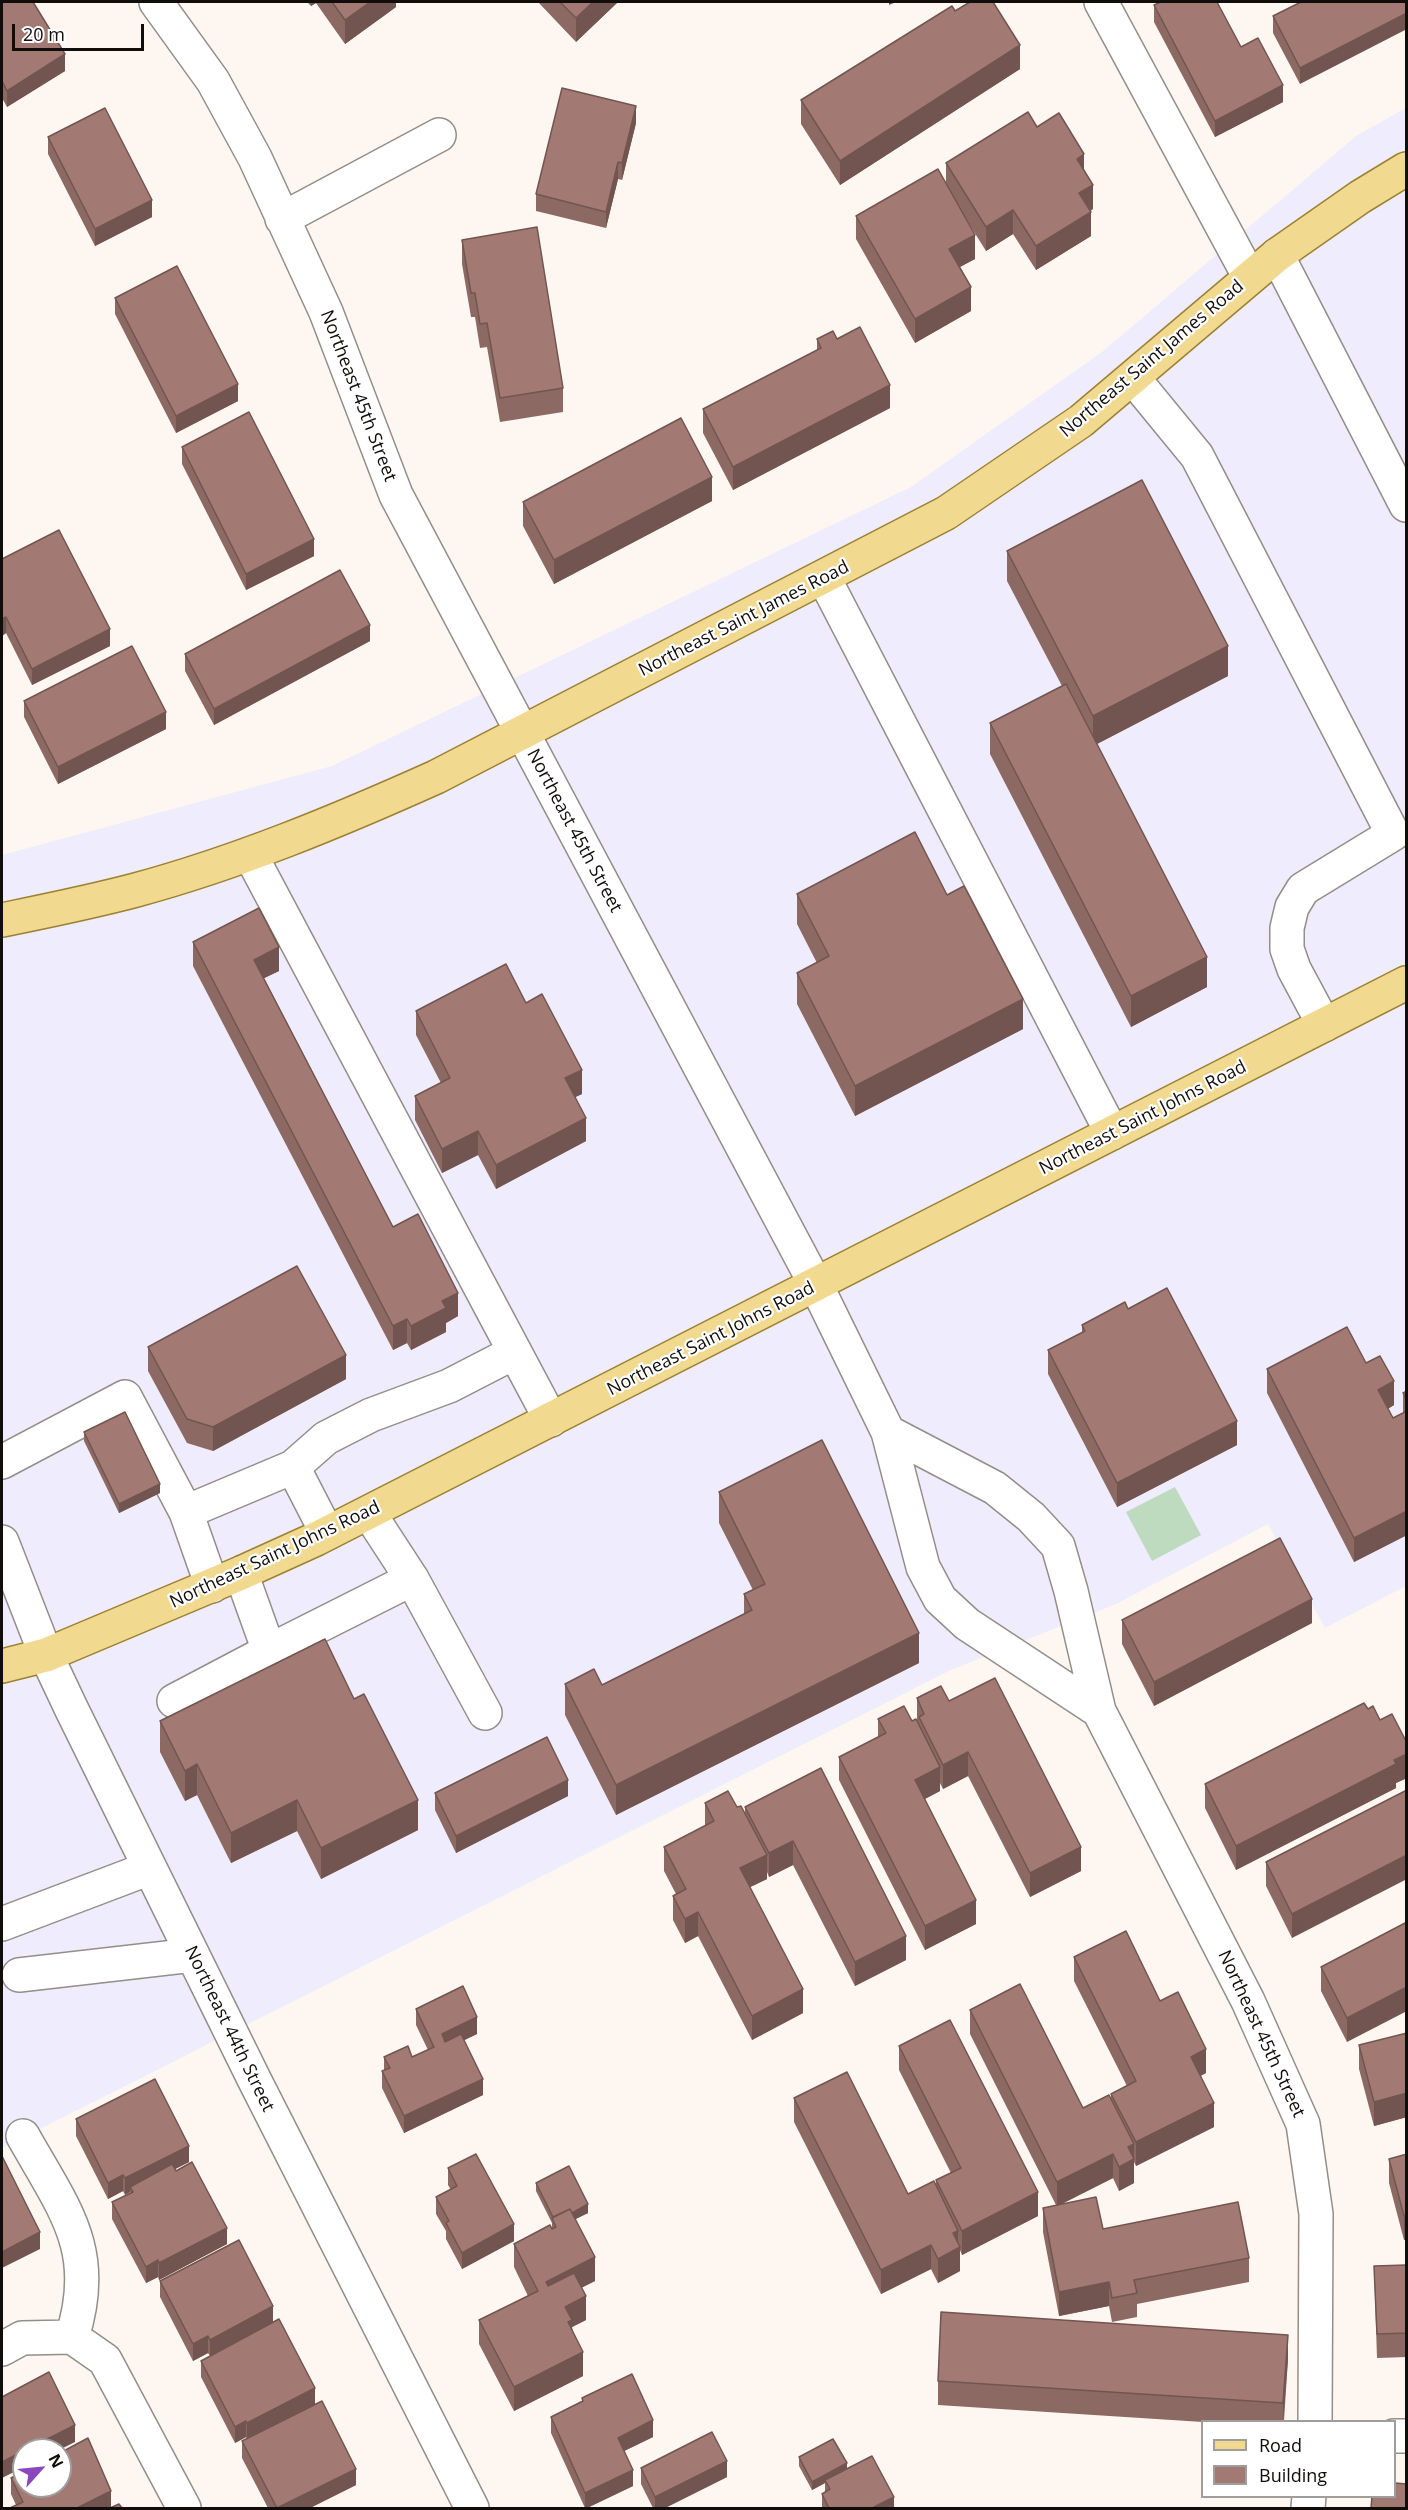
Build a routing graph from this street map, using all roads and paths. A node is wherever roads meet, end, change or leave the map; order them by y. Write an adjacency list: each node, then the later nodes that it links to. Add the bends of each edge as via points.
1 (156, 2): 5 (street, Northeast 45th Street, via 213,81 255,158)
2 (1101, 2): 7 (street)
3 (439, 135): 5 (street)
4 (1407, 169): 6 (main road, Northeast Saint James Road)
5 (282, 219): 11 (street, Northeast 45th Street, via 326,312 396,495)
6 (1277, 255): 7 (main road, Northeast Saint James Road); 9 (street)
7 (1249, 276): 8 (main road, Northeast Saint James Road)
8 (1133, 378): 10 (main road, Northeast Saint James Road, via 1081,422 996,481 946,513); 15 (street, via 1197,456 1393,834 1303,889 1292,907 1287,949)
9 (1407, 505)
10 (824, 578): 11 (main road, Northeast Saint James Road); 16 (street)
11 (522, 732): 12 (main road, Northeast Saint James Road, via 366,809); 17 (street, Northeast 45th Street)
12 (250, 854): 13 (main road, Northeast Saint James Road, via 136,890); 18 (street)
13 (2, 920)
14 (1407, 982): 15 (main road, Northeast Saint Johns Road)
15 (1324, 1025): 16 (main road, Northeast Saint Johns Road)
16 (1112, 1133): 17 (main road, Northeast Saint Johns Road)
17 (816, 1285): 19 (main road, Northeast Saint Johns Road); 20 (street, Northeast 45th Street)
18 (515, 1352): 19 (street); 22 (street, via 449,1386 371,1415 326,1438)
19 (551, 1420): 24 (main road, Northeast Saint Johns Road)
20 (888, 1432): 33 (street, Northeast 45th Street, via 923,1567 940,1599 967,1624); 33 (street, Northeast 45th Street, via 995,1488 1031,1516 1058,1546)
21 (2, 1462): 23 (street, via 125,1397)
22 (293, 1467): 23 (street); 25 (street)
23 (186, 1512): 28 (street)
24 (369, 1513): 25 (main road, Northeast Saint Johns Road); 27 (street)
25 (327, 1533): 28 (main road, Northeast Saint Johns Road)
26 (2, 1542): 30 (street, Northeast 44th Street)
27 (412, 1579): 29 (street); 34 (street)
28 (227, 1580): 29 (street); 30 (main road, Northeast Saint Johns Road)
29 (269, 1651): 32 (street)
30 (46, 1655): 31 (main road, Northeast Saint Johns Road); 35 (street, Northeast 44th Street)
31 (2, 1666)
32 (174, 1701)
33 (1099, 1711): 43 (street, Northeast 45th Street, via 1248,2001 1303,2124 1316,2214)
34 (484, 1713)
35 (150, 1868): 36 (street); 38 (street, Northeast 44th Street)
36 (2, 1924)
37 (2, 1942): 39 (street)
38 (193, 1955): 39 (street); 45 (street, Northeast 44th Street)
39 (10, 1979)
40 (23, 2136): 41 (street, via 69,2218 81,2258 84,2277 80,2314)
41 (72, 2337): 42 (street, via 22,2338); 44 (street, via 105,2360)
42 (2, 2349)
43 (1316, 2420)
44 (184, 2508)
45 (472, 2508)

